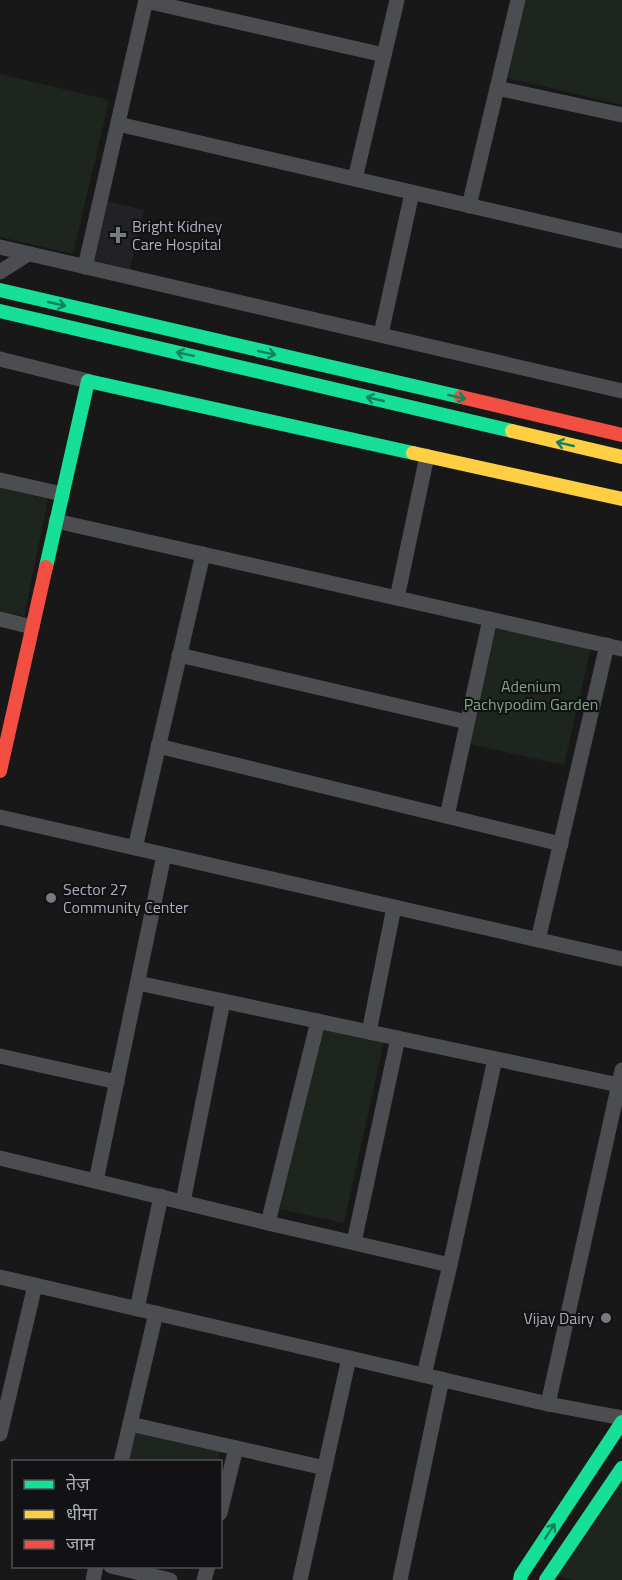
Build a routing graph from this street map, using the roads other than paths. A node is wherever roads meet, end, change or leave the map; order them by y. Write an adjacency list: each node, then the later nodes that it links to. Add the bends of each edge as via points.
1 (146, 0): 4 (street); 7 (street)
2 (397, 0): 4 (street)
3 (518, 0): 5 (street)
4 (384, 55): 8 (street)
5 (497, 88): 6 (street); 10 (street)
6 (622, 115)
7 (118, 124): 8 (street); 14 (street)
8 (355, 179): 9 (street)
9 (412, 192): 10 (street); 18 (street)
10 (469, 206): 11 (street)
11 (622, 241)
12 (0, 247): 13 (street)
13 (28, 254): 14 (street); 15 (street)
14 (84, 267): 18 (street)
15 (0, 272)
16 (0, 290): 22 (street, one-way to 22)
17 (0, 311): 24 (street, one-way to 17)
18 (381, 334): 21 (street)
19 (0, 359): 20 (street)
20 (88, 381): 23 (street); 26 (street)
21 (622, 392)
22 (622, 435)
23 (427, 456): 27 (street); 30 (street)
24 (622, 457)
25 (0, 480): 26 (street)
26 (62, 495): 28 (street)
27 (622, 499)
28 (56, 521): 29 (street); 33 (street)
29 (202, 554): 30 (street); 35 (street)
30 (397, 598): 32 (street)
31 (0, 619): 33 (street)
32 (490, 619): 34 (street); 37 (street)
33 (32, 627): 36 (street)
34 (614, 647): 42 (street)
35 (179, 655): 37 (street); 38 (street)
36 (5, 721): 39 (street)
37 (467, 723): 40 (street)
38 (158, 746): 40 (street); 43 (street)
39 (0, 771)
40 (447, 816): 42 (street)
41 (0, 818): 43 (street)
42 (561, 844): 46 (street)
43 (135, 848): 44 (street)
44 (164, 855): 45 (street); 48 (street)
45 (394, 907): 46 (street); 51 (street)
46 (538, 940): 47 (street)
47 (622, 959)
48 (138, 983): 49 (street); 56 (street)
49 (223, 1001): 50 (street); 60 (street)
50 (318, 1021): 51 (street); 61 (street)
51 (369, 1032): 52 (street)
52 (398, 1038): 54 (street); 62 (street)
53 (0, 1056): 56 (street)
54 (495, 1059): 55 (street); 63 (street)
55 (620, 1078): 71 (street)
56 (117, 1083): 58 (street)
57 (0, 1158): 58 (street)
58 (96, 1181): 59 (street)
59 (160, 1196): 60 (street); 66 (street)
60 (183, 1202): 61 (street)
61 (268, 1223): 62 (street)
62 (354, 1242): 63 (street)
63 (450, 1265): 69 (street)
64 (0, 1277): 65 (street)
65 (35, 1286): 66 (street); 74 (street)
66 (137, 1309): 67 (street)
67 (156, 1313): 68 (street); 73 (street)
68 (349, 1358): 69 (street); 77 (street)
69 (424, 1375): 70 (street)
70 (442, 1379): 71 (street); 84 (street)
71 (548, 1404): 72 (street)
72 (622, 1420): 81 (street, one-way to 72)
73 (130, 1424): 75 (street); 76 (street)
74 (0, 1434)
75 (236, 1448): 77 (street); 79 (street)
76 (121, 1460)
77 (325, 1468): 83 (street)
78 (622, 1468): 85 (street)
79 (222, 1505)
80 (119, 1568): 82 (street)
81 (523, 1578)
82 (170, 1580)
83 (300, 1580)
84 (400, 1580)
85 (546, 1580)

